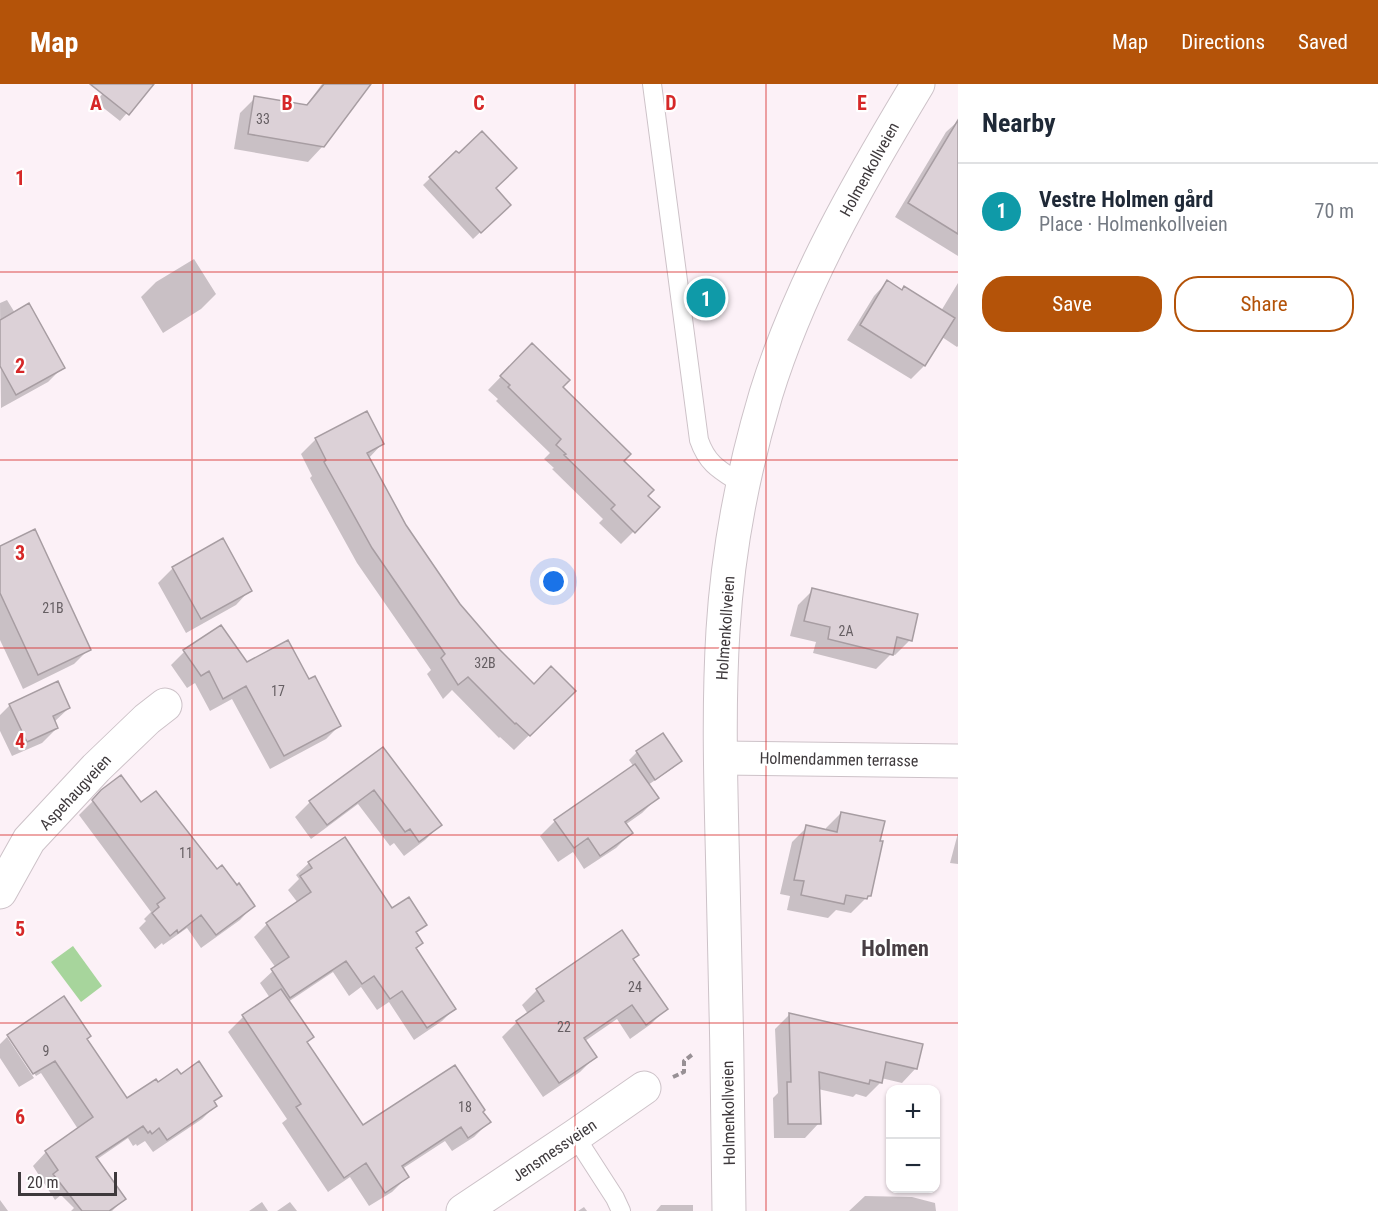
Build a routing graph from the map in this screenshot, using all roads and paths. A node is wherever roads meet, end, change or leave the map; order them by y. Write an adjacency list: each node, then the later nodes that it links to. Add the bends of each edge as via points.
1 (652, 84): 3 (lane, via 699,440 709,460)
2 (918, 84): 3 (main road, Holmenkollveien, via 855,193 804,294 766,393)
3 (743, 485): 5 (main road, Holmenkollveien, via 723,623)
4 (165, 705): 7 (main road, Aspehaugveien, via 96,768 29,840)
5 (721, 758): 6 (main road, Holmendammen terrasse); 12 (main road, Holmenkollveien)
6 (958, 761)
7 (0, 892)
8 (644, 1088): 9 (main road, Jensmessveien)
9 (575, 1136): 10 (main road, Jensmessveien); 11 (lane)
10 (463, 1211)
11 (621, 1211)
12 (729, 1211)

